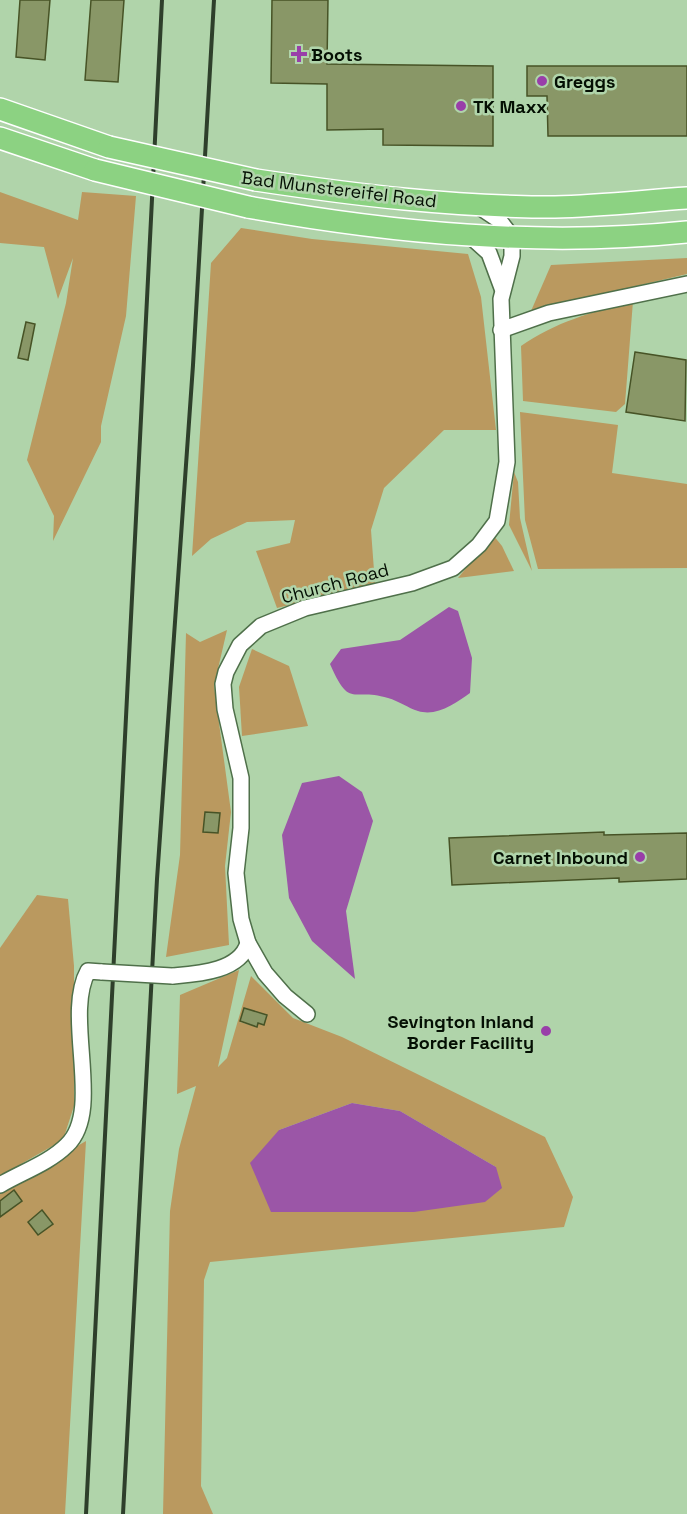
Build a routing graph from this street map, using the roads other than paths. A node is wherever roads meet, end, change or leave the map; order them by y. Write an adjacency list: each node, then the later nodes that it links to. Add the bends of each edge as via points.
1 (0, 109): 4 (highway, Bad Munstereifel Road, bridge, via 109,147 256,180 344,193)
2 (0, 138): 6 (highway, Bad Munstereifel Road, bridge, via 95,170 248,207 341,223)
3 (687, 198): 4 (highway, Bad Munstereifel Road, via 557,207)
4 (475, 204): 7 (street, via 499,220)
5 (687, 232): 7 (highway, Bad Munstereifel Road)
6 (469, 235): 7 (highway, Bad Munstereifel Road); 9 (street, Church Road, via 489,253)
7 (512, 237): 9 (street, Church Road, via 512,256)
8 (687, 284): 10 (street, via 549,313)
9 (502, 288): 10 (street, Church Road)
10 (501, 330): 11 (street, Church Road, via 507,462 497,521 479,544 453,568 271,621 250,634 228,666 224,695 242,801 237,895)
11 (248, 943): 12 (street, Church Road, via 265,973); 13 (street, bridge, via 243,956 200,973 172,976 88,971 80,997 83,1093 79,1124 69,1144 53,1157)
12 (307, 1014)
13 (0, 1185)

